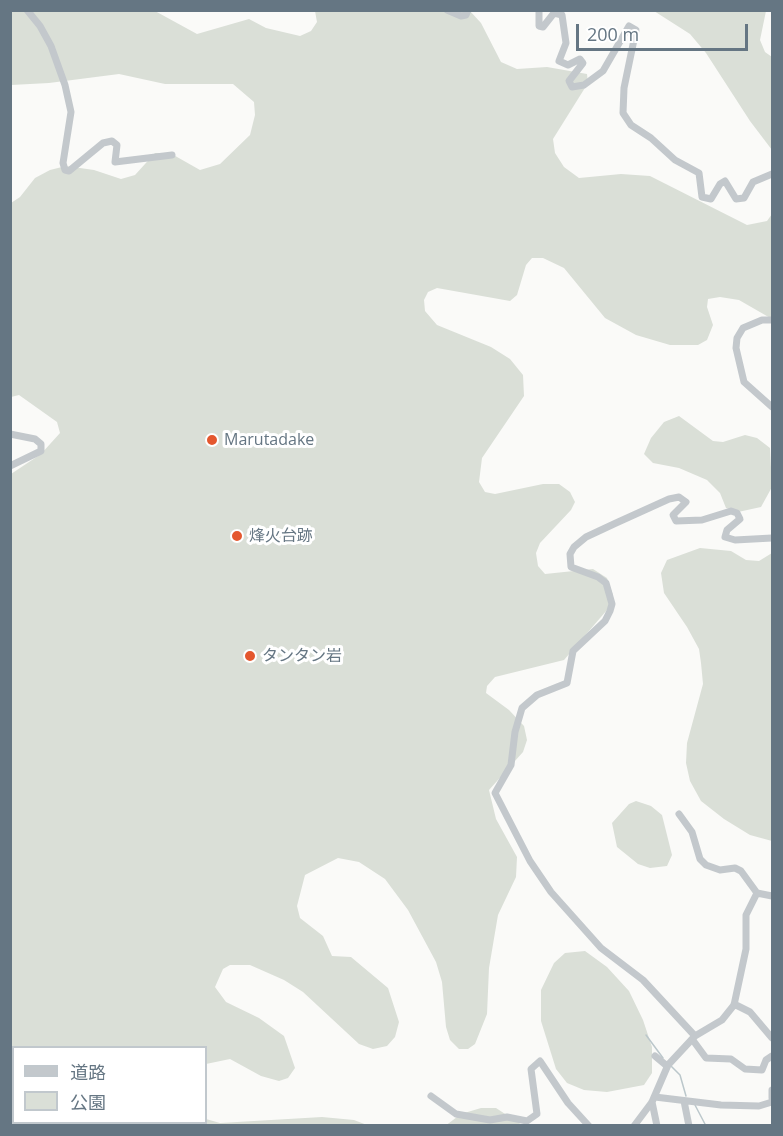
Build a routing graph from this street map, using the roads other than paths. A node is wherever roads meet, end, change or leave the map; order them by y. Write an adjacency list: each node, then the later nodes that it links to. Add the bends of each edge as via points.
1 (27, 10): 5 (street, via 51,46 65,85 70,112 65,170 69,171 103,143 112,141 117,145 115,162)
2 (447, 10): 3 (street, via 461,16)
3 (468, 10)
4 (539, 10): 6 (street, via 539,26 543,27 554,13 562,15 566,44 559,61 568,65 580,59 583,63 569,81 572,87 584,85 603,71 628,26 633,27 636,34 629,55 623,113 631,125 675,160 699,173 702,197 711,199 725,181 736,199 744,198 753,182)
5 (172, 155)
6 (772, 174)
7 (772, 320): 8 (street, via 743,328 736,348 744,382)
8 (772, 407)
9 (10, 434): 10 (street, via 35,439 41,451)
10 (10, 466)
11 (772, 538): 16 (street, via 725,537 740,519 731,511 702,520 676,521 673,515 686,502 679,497 615,523 574,547 571,567 606,583 610,611 605,621 573,651 567,683 537,695 522,708 511,765 495,793 530,861 557,900 601,948 643,980)
12 (679, 814): 13 (street, via 692,832 700,859 720,870 741,871)
13 (757, 893): 14 (street); 15 (street, via 746,915 746,949)
14 (772, 896)
15 (734, 1004): 16 (street, via 722,1020); 17 (street, via 750,1012)
16 (693, 1038): 20 (street); 21 (street, via 706,1058 723,1057 745,1070)
17 (772, 1038)
18 (655, 1056): 20 (street)
19 (772, 1056): 21 (street)
20 (668, 1065): 25 (street)
21 (762, 1070): 22 (street)
22 (772, 1070)
23 (772, 1090): 26 (street)
24 (432, 1096): 28 (street, via 456,1114)
25 (654, 1099): 27 (street); 30 (street); 31 (street)
26 (772, 1100): 27 (street, via 750,1106)
27 (684, 1101): 32 (street)
28 (489, 1123): 29 (street, via 507,1117 527,1120 537,1114 531,1069 540,1061 567,1103)
29 (590, 1125)
30 (634, 1125)
31 (657, 1125)
32 (688, 1125)

